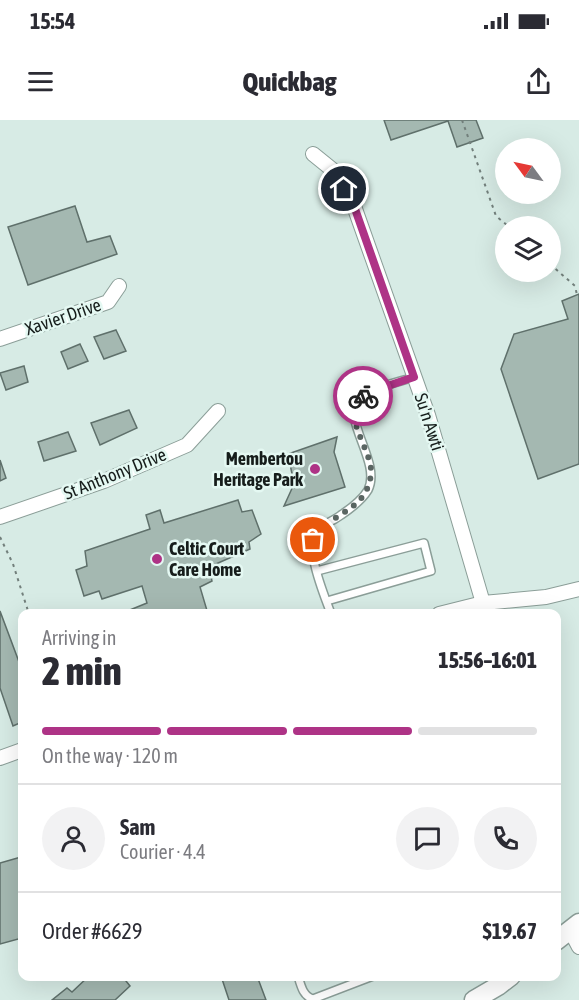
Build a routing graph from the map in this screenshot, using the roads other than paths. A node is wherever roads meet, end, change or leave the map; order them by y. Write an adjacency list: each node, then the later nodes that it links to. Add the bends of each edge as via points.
1 (313, 154): 4 (street, Su'n Awti, via 334,171 354,206)
2 (119, 286): 3 (street, Xavier Drive, via 108,302)
3 (0, 339)
4 (414, 377): 7 (lane, via 358,399 352,414 372,471 368,490 354,506 318,529 312,551); 10 (street, Su'n Awti)
5 (219, 411): 6 (street, St Anthony Drive, via 187,445 104,481)
6 (0, 517)
7 (317, 571): 9 (lane); 9 (lane, via 423,543 431,571)
8 (579, 589): 10 (street, via 546,597)
9 (327, 601): 11 (lane)
10 (483, 603): 12 (street)
11 (329, 609)
12 (459, 609)
13 (18, 751): 14 (street)
14 (0, 758)
15 (569, 931): 16 (street)
16 (579, 948)
17 (300, 981): 18 (lane, via 304,993 314,999)
18 (360, 981)
19 (504, 981): 20 (main road)
20 (474, 1000)

